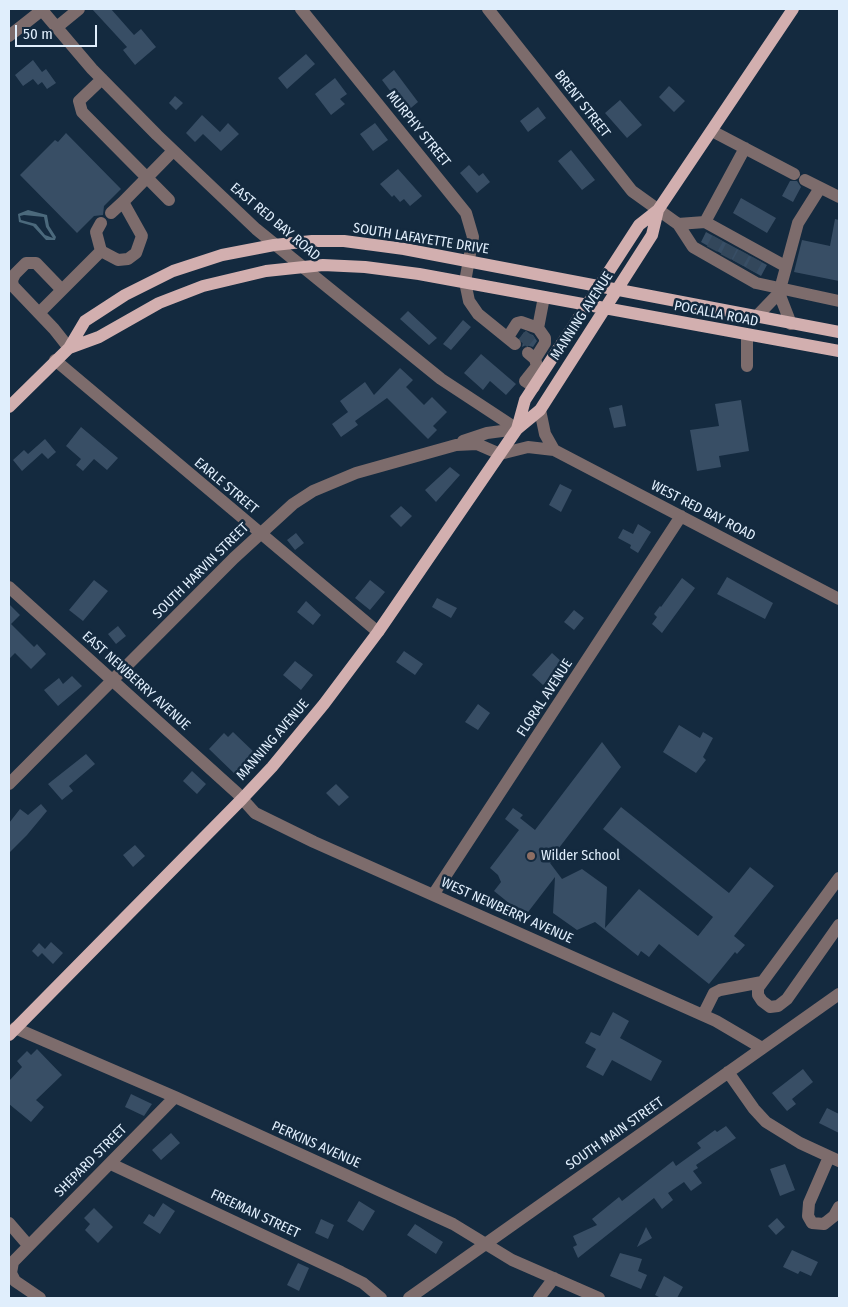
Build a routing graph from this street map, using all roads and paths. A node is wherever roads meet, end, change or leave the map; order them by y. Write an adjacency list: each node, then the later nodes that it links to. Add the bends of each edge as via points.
1 (42, 9): 6 (street, EAST RED BAY ROAD); 7 (street)
2 (79, 9): 6 (street)
3 (301, 9): 27 (street, MURPHY STREET, via 461,204 473,230)
4 (488, 9): 17 (street, BRENT STREET, via 632,191)
5 (792, 9): 9 (main road, MANNING AVENUE)
6 (56, 27): 8 (street, EAST RED BAY ROAD)
7 (9, 36)
8 (102, 79): 11 (street, EAST RED BAY ROAD); 12 (street, via 79,101 82,112)
9 (712, 131): 10 (street); 17 (main road, MANNING AVENUE)
10 (745, 148): 13 (street); 19 (street)
11 (173, 151): 12 (street); 23 (street, EAST RED BAY ROAD)
12 (147, 178): 15 (street); 16 (street)
13 (820, 188): 14 (street); 30 (street, via 798,223)
14 (839, 197)
15 (169, 200)
16 (123, 202): 18 (street); 24 (street, via 142,236 140,245 128,259 118,260)
17 (658, 210): 21 (street, BRENT STREET); 32 (main road, MANNING AVENUE, via 639,225); 34 (main road, MANNING AVENUE, via 652,235)
18 (111, 213)
19 (705, 222): 21 (street); 22 (street)
20 (101, 223): 24 (street, via 96,232)
21 (678, 224): 22 (street, via 693,248)
22 (715, 244): 25 (street); 25 (street)
23 (274, 245): 27 (main road, SOUTH LAFAYETTE DRIVE, via 344,242); 29 (street, EAST RED BAY ROAD); 46 (main road, SOUTH LAFAYETTE DRIVE, via 222,255 148,282 85,321)
24 (101, 251): 33 (street)
25 (729, 251): 26 (street); 26 (street)
26 (741, 258): 28 (street); 28 (street)
27 (469, 261): 31 (street, MURPHY STREET); 32 (main road, SOUTH LAFAYETTE DRIVE)
28 (754, 265): 30 (street); 35 (street, via 756,283)
29 (303, 266): 31 (main road, SOUTH LAFAYETTE DRIVE, via 365,267); 46 (main road, SOUTH LAFAYETTE DRIVE, via 231,279 181,294 136,314 99,337); 55 (street, EAST RED BAY ROAD, via 441,379)
30 (785, 266): 35 (street)
31 (464, 282): 36 (main road, SOUTH LAFAYETTE DRIVE); 43 (street, via 478,314 514,336 517,323)
32 (599, 286): 34 (main road, SOUTH LAFAYETTE DRIVE); 38 (main road, MANNING AVENUE)
33 (62, 290): 40 (street); 40 (street, via 36,263 26,263 20,268 12,280 13,286)
34 (617, 290): 39 (main road, MANNING AVENUE); 41 (main road, POCALLA ROAD)
35 (780, 291): 37 (street); 41 (street); 42 (street)
36 (544, 297): 38 (main road, SOUTH LAFAYETTE DRIVE); 43 (street)
37 (839, 300)
38 (587, 305): 39 (main road, POCALLA ROAD); 48 (main road, MANNING AVENUE)
39 (606, 308): 45 (main road, POCALLA ROAD); 54 (main road, MANNING AVENUE)
40 (39, 313): 46 (street)
41 (756, 317): 42 (main road, POCALLA ROAD)
42 (791, 324): 44 (main road, POCALLA ROAD)
43 (538, 328): 47 (street, via 545,338)
44 (839, 332)
45 (747, 335): 49 (main road, POCALLA ROAD); 51 (street)
46 (69, 348): 50 (main road, SOUTH LAFAYETTE DRIVE)
47 (536, 350): 48 (street); 52 (street, via 537,366 525,381)
48 (557, 351): 52 (main road, MANNING AVENUE)
49 (839, 351)
50 (56, 360): 53 (main road, SOUTH LAFAYETTE DRIVE); 60 (street, EARLE STREET)
51 (747, 366)
52 (534, 387): 55 (main road, MANNING AVENUE, via 525,400)
53 (9, 407)
54 (540, 410): 55 (main road, MANNING AVENUE); 57 (street, via 545,434)
55 (517, 429): 56 (street, SOUTH HARVIN STREET, via 468,438); 58 (main road, MANNING AVENUE)
56 (456, 445): 58 (street, SOUTH HARVIN STREET, via 477,444); 60 (street, SOUTH HARVIN STREET, via 356,473 330,484 293,504)
57 (554, 450): 58 (street, WEST RED BAY ROAD, via 528,447); 59 (street, WEST RED BAY ROAD)
58 (500, 454): 63 (main road, MANNING AVENUE)
59 (681, 516): 62 (street, WEST RED BAY ROAD); 68 (street, FLORAL AVENUE)
60 (259, 534): 63 (street, EARLE STREET); 64 (street, SOUTH HARVIN STREET)
61 (9, 587): 64 (street, EAST NEWBERRY AVENUE)
62 (839, 599)
63 (378, 632): 66 (main road, MANNING AVENUE, via 324,704)
64 (113, 680): 65 (street, SOUTH HARVIN STREET); 66 (street, EAST NEWBERRY AVENUE)
65 (9, 784)
66 (242, 799): 68 (street, WEST NEWBERRY AVENUE, via 260,816); 73 (main road, MANNING AVENUE)
67 (839, 878): 70 (street)
68 (433, 895): 72 (street, WEST NEWBERRY AVENUE)
69 (839, 925): 70 (street, via 787,999 778,1006 770,1007 762,1002 758,988)
70 (762, 982): 72 (street, via 714,993)
71 (839, 994): 74 (street, SOUTH MAIN STREET)
72 (703, 1015): 74 (street, WEST NEWBERRY AVENUE, via 737,1031)
73 (12, 1032): 76 (street, PERKINS AVENUE)
74 (762, 1048): 75 (street, SOUTH MAIN STREET)
75 (728, 1072): 77 (street, via 766,1122); 81 (street, SOUTH MAIN STREET)
76 (175, 1097): 78 (street, SHEPARD STREET); 81 (street, PERKINS AVENUE, via 453,1224)
77 (834, 1159): 79 (street, via 809,1203 808,1216 812,1222 824,1224)
78 (111, 1164): 82 (street, SHEPARD STREET); 85 (street, FREEMAN STREET, via 341,1272)
79 (839, 1207)
80 (9, 1223): 82 (street)
81 (486, 1244): 83 (street, PERKINS AVENUE, via 512,1260); 86 (street, SOUTH MAIN STREET)
82 (28, 1245): 84 (street, SHEPARD STREET, via 12,1262 11,1273 19,1285)
83 (554, 1278): 87 (street); 88 (street, PERKINS AVENUE)
84 (40, 1298)
85 (382, 1298)
86 (409, 1298)
87 (540, 1298)
88 (599, 1298)

